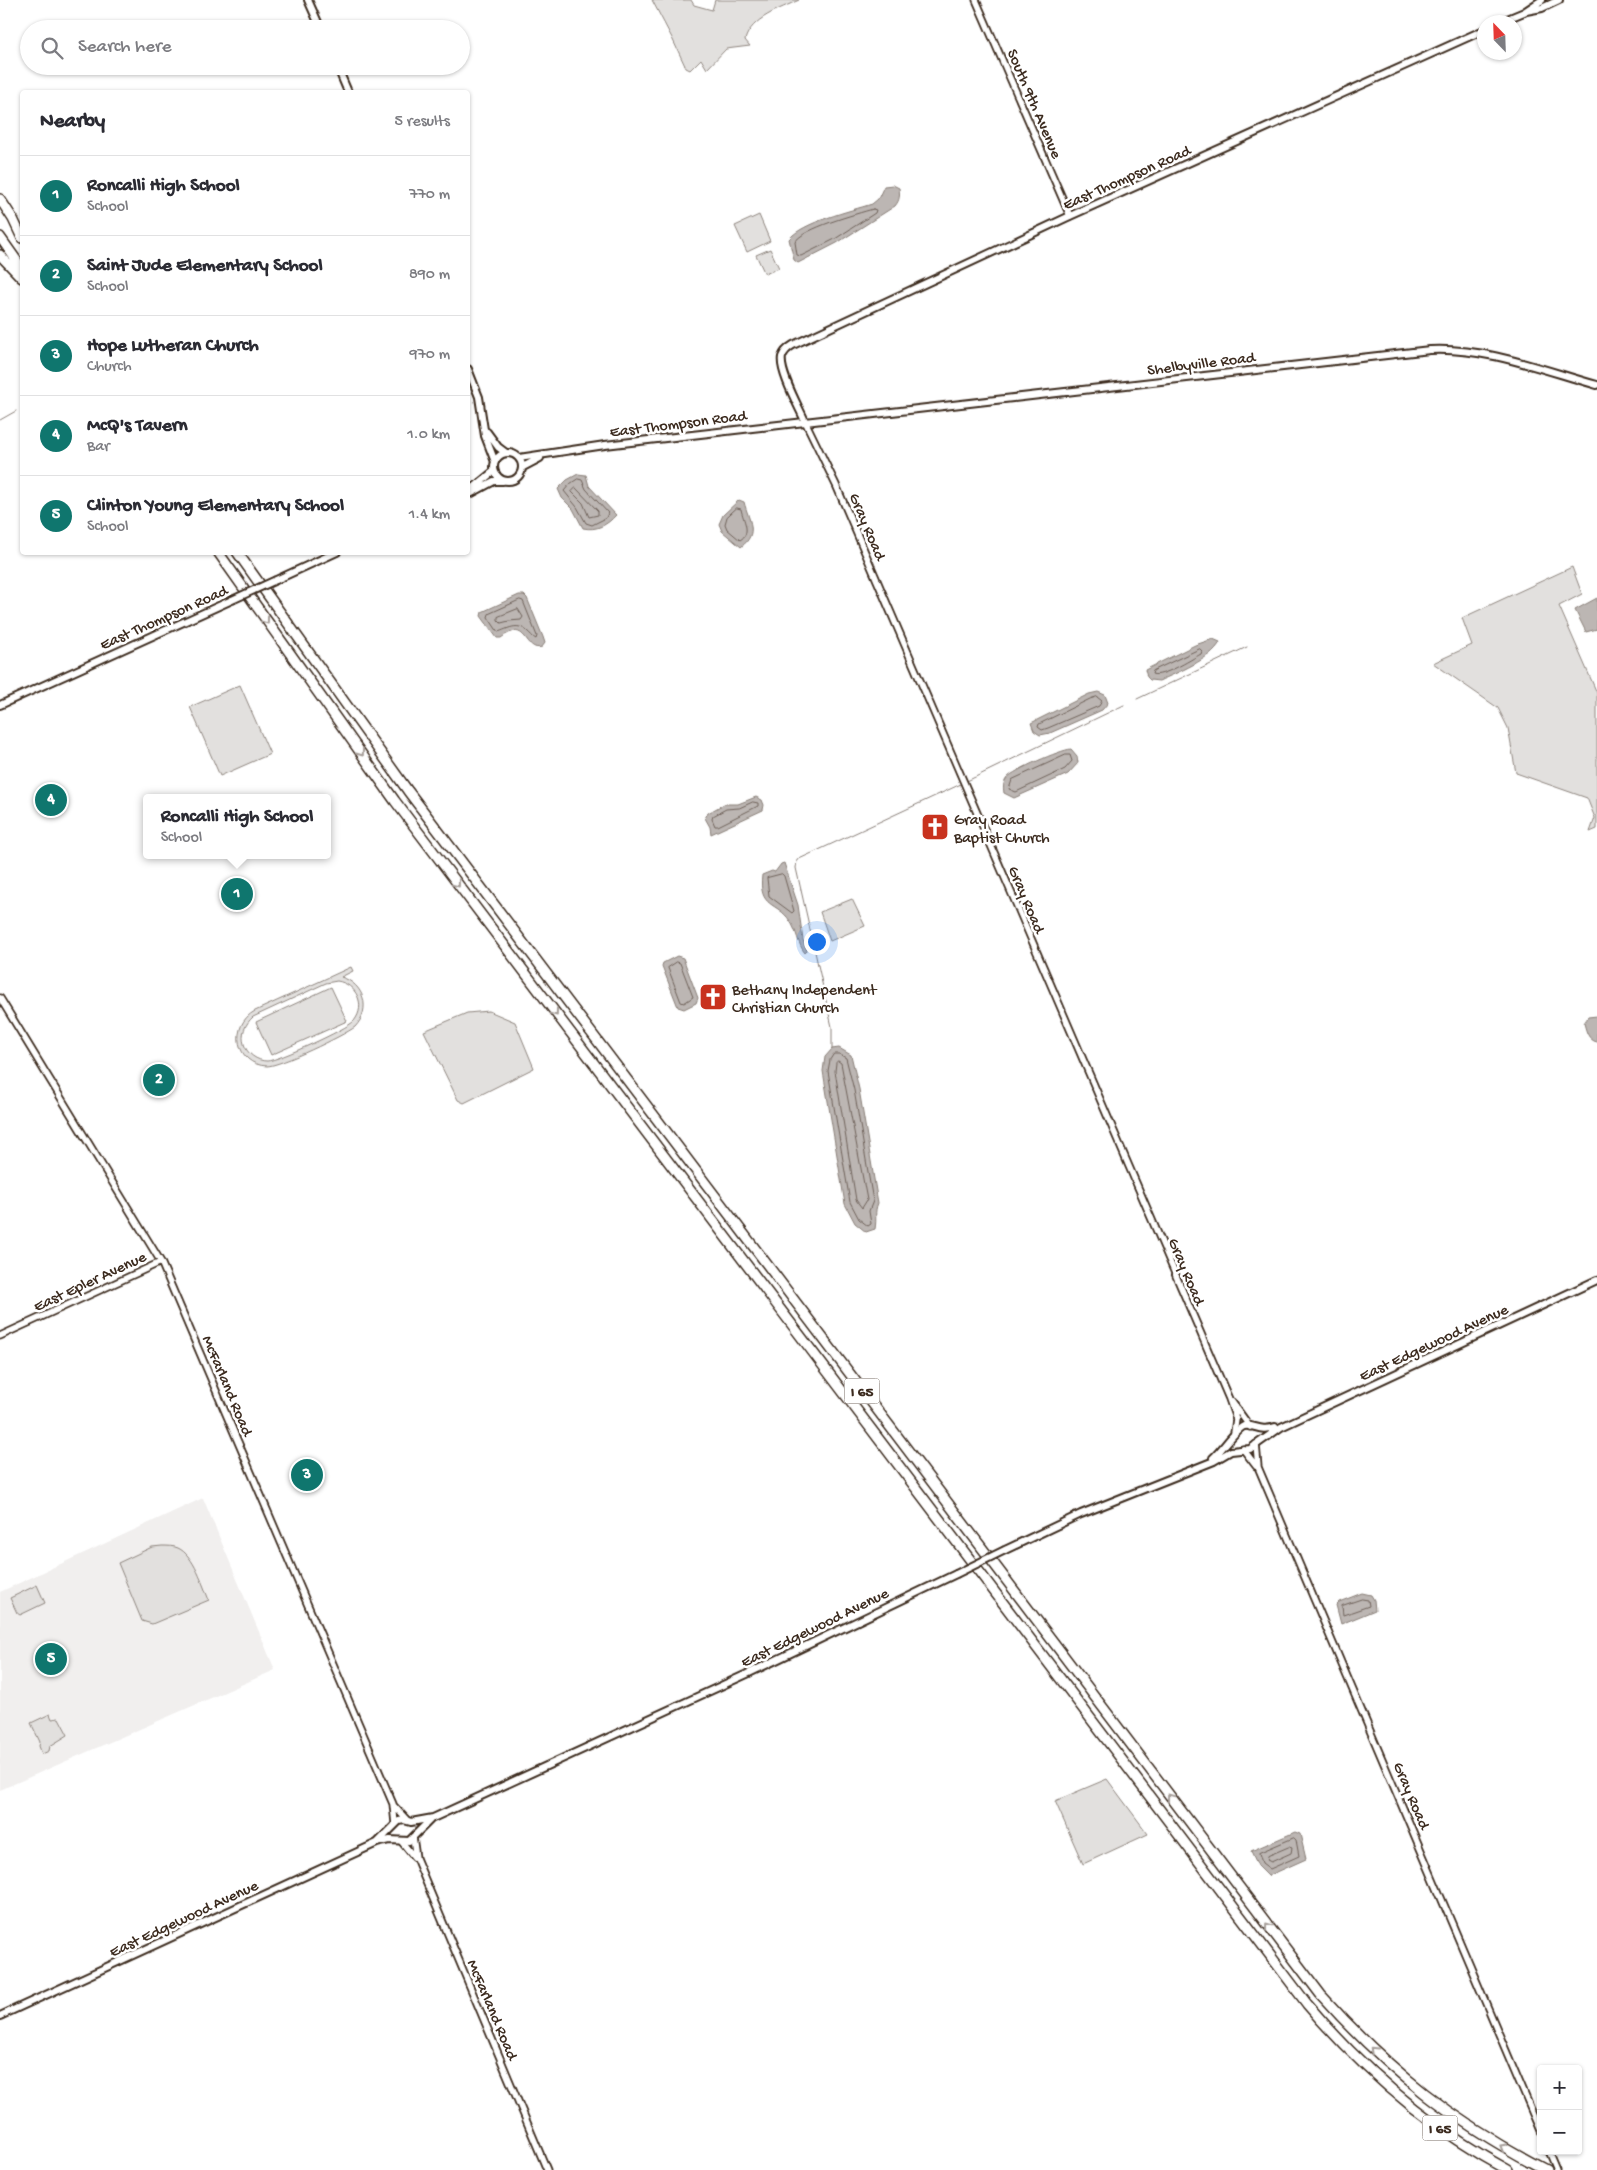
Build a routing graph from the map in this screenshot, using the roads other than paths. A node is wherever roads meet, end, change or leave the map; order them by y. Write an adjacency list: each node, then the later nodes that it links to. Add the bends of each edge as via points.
1 (308, 0): 7 (main road)
2 (976, 0): 13 (street, South 9th Avenue)
3 (1542, 0): 5 (main road)
4 (1559, 0): 5 (main road)
5 (1524, 12): 6 (main road)
6 (1517, 15)
7 (317, 20)
8 (1477, 33): 13 (main road, East Thompson Road)
9 (341, 75): 10 (main road)
10 (347, 90)
11 (0, 199): 14 (highway)
12 (0, 210): 15 (highway)
13 (1070, 216): 22 (main road, East Thompson Road, via 828,328 793,345)
14 (20, 234)
15 (20, 235)
16 (0, 237): 19 (highway)
17 (0, 249): 20 (highway)
18 (0, 255): 20 (highway)
19 (20, 265)
20 (11, 266): 21 (highway)
21 (20, 276)
22 (783, 354): 25 (main road, Gray Road, via 783,368)
23 (470, 374): 26 (main road, via 479,396)
24 (1597, 384): 25 (main road, Shelbyville Road, via 1484,354 1437,349)
25 (805, 421): 27 (main road, East Thompson Road); 44 (street, Gray Road, via 836,485)
26 (485, 430): 28 (main road); 30 (main road)
27 (555, 452): 29 (main road, East Thompson Road); 31 (main road, East Thompson Road)
28 (506, 453): 29 (main road); 30 (main road)
29 (519, 458): 31 (main road)
30 (495, 462): 32 (main road)
31 (522, 467): 33 (main road, via 516,479)
32 (494, 471): 33 (main road); 34 (main road)
33 (503, 481): 35 (main road, via 494,481)
34 (470, 492)
35 (470, 493)
36 (220, 555): 64 (highway, I 65, one-way to 64, via 395,801 1306,2004 1354,2057 1404,2101 1464,2145)
37 (239, 555): 65 (highway, I 65, one-way to 37, via 1475,2130 1417,2089 1368,2045 1320,1995 408,792)
38 (330, 555): 39 (main road, East Thompson Road, bridge)
39 (0, 705)
40 (0, 998): 41 (street, McFarland Road)
41 (161, 1262): 43 (street, East Epler Avenue); 52 (street, McFarland Road)
42 (1597, 1280): 46 (main road, East Edgewood Avenue)
43 (0, 1336)
44 (1229, 1398): 45 (street, Gray Road); 47 (street, Gray Road, via 1236,1419)
45 (1250, 1427): 46 (main road, East Edgewood Avenue, via 1263,1430); 47 (main road, via 1242,1427); 48 (main road, via 1256,1432)
46 (1281, 1427): 48 (main road, East Edgewood Avenue)
47 (1234, 1433): 49 (main road, via 1236,1444); 50 (main road, East Edgewood Avenue)
48 (1256, 1444): 49 (main road); 51 (street, Gray Road)
49 (1243, 1449): 50 (main road, East Edgewood Avenue); 51 (street, Gray Road)
50 (1209, 1462): 53 (main road, East Edgewood Avenue, bridge, via 1081,1514 738,1678)
51 (1258, 1467): 61 (street, Gray Road)
52 (393, 1804): 54 (street, McFarland Road); 55 (street, McFarland Road)
53 (433, 1818): 54 (main road, East Edgewood Avenue); 56 (main road, East Edgewood Avenue)
54 (409, 1821): 55 (main road, East Edgewood Avenue, via 402,1820); 56 (main road, via 415,1827)
55 (394, 1826): 57 (main road, via 394,1836); 58 (main road, East Edgewood Avenue)
56 (414, 1836): 57 (main road, East Edgewood Avenue, via 409,1841); 59 (street, McFarland Road)
57 (400, 1841): 58 (main road, East Edgewood Avenue); 59 (street, McFarland Road)
58 (377, 1844): 60 (main road, East Edgewood Avenue)
59 (416, 1858): 63 (street, McFarland Road)
60 (0, 2016)
61 (1537, 2125)
62 (1550, 2155): 66 (street)
63 (547, 2170)
64 (1508, 2170)
65 (1546, 2170)
66 (1556, 2170)

